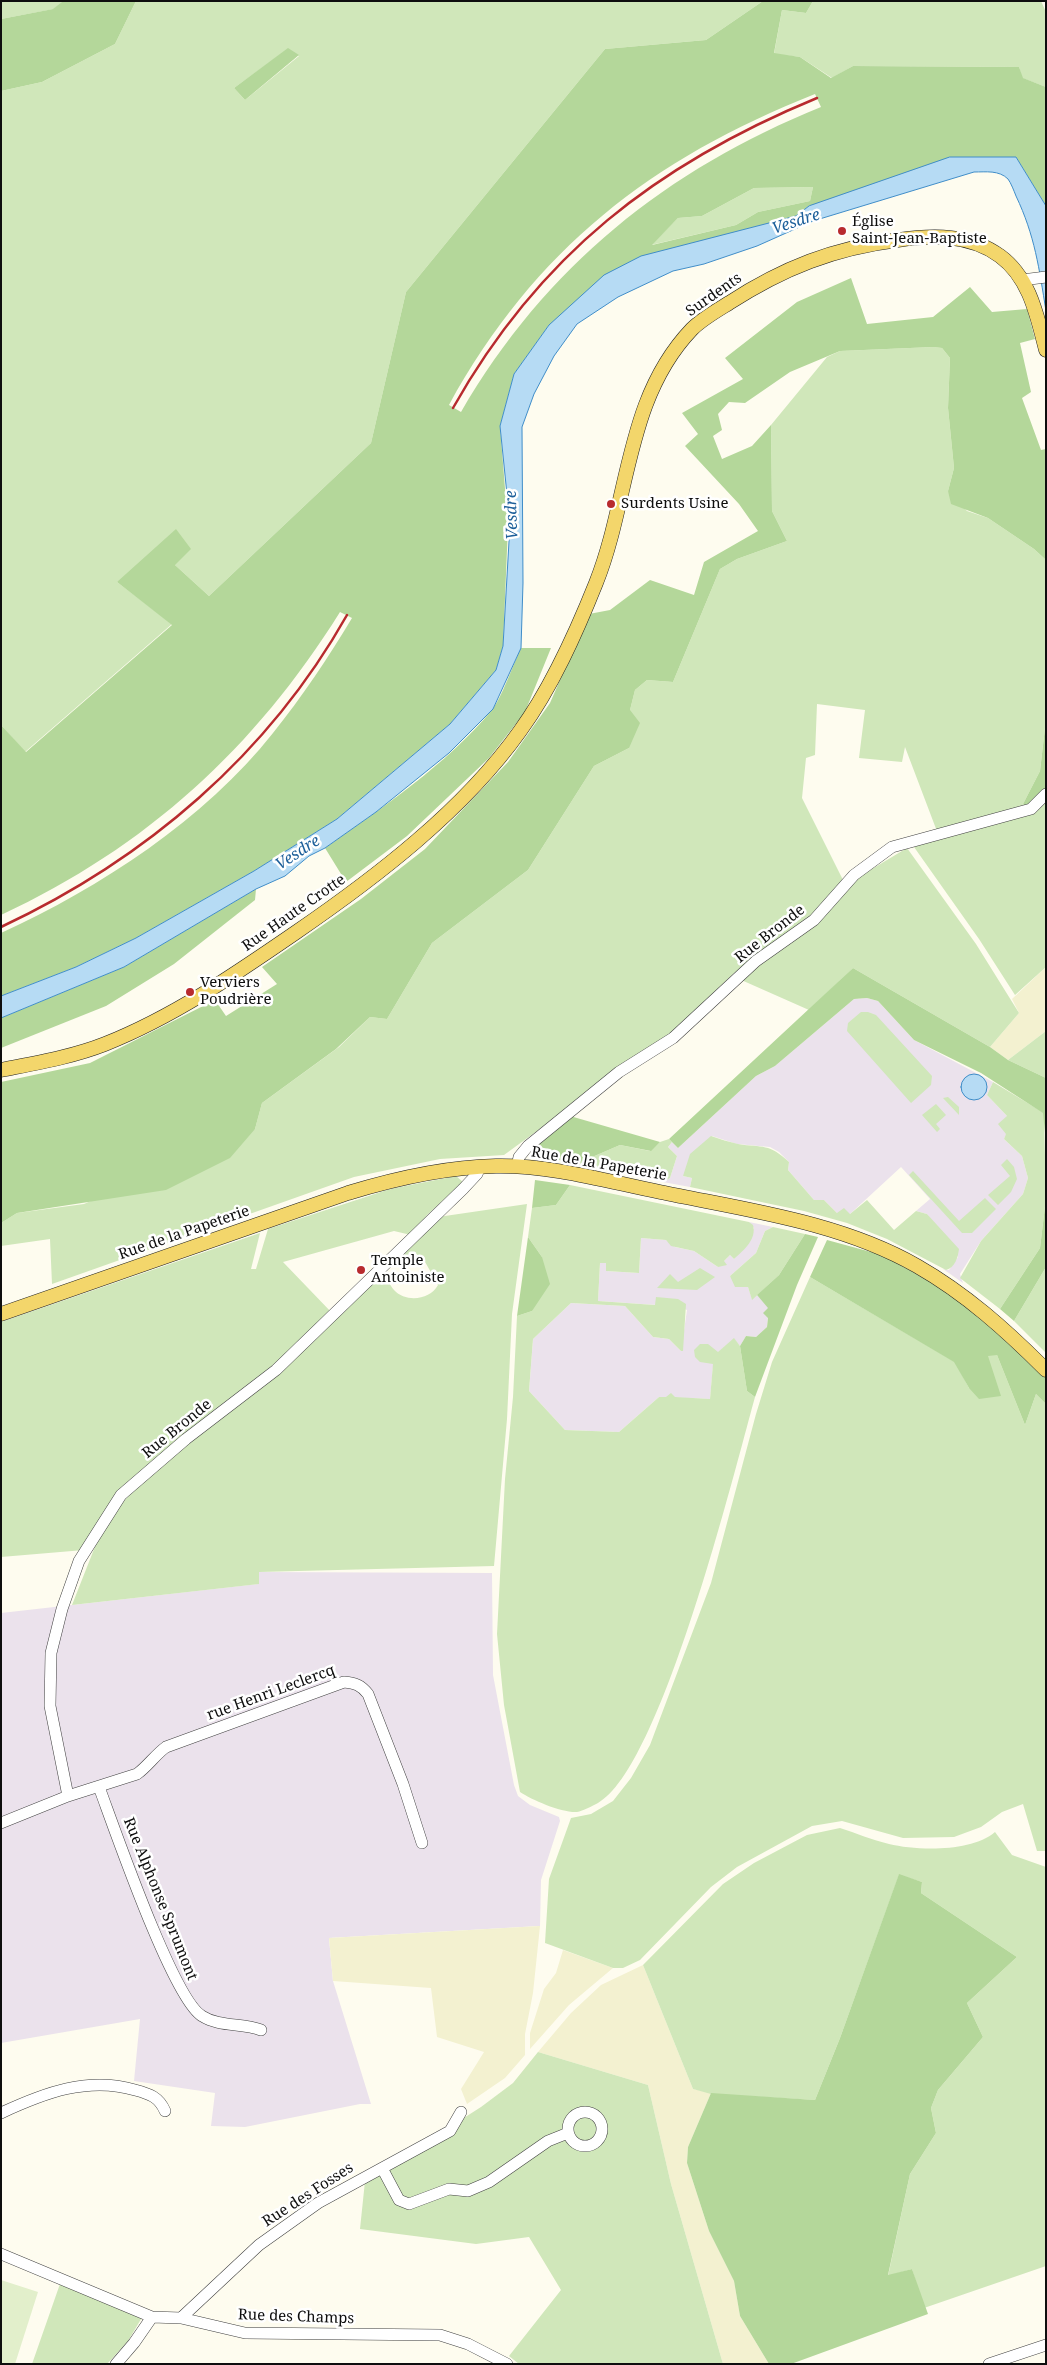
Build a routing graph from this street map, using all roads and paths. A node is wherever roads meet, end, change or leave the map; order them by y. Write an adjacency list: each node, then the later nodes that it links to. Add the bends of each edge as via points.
1 (1044, 278): 2 (street)
2 (1022, 280): 3 (main road, Surdents, via 1036,311); 4 (main road, Surdents, via 1001,257 973,243 949,237 925,236 874,243 839,250 784,271 696,325 672,351 656,381 632,442 610,540 596,582)
3 (1046, 350)
4 (544, 692): 6 (main road, Rue Haute Crotte, via 521,730 489,770 431,828 342,901 167,1016 101,1046)
5 (1046, 794): 8 (street, Rue Bronde, via 1032,809 902,844 885,853 854,875 814,920 756,961 673,1038 619,1072 528,1146 519,1157)
6 (1, 1070)
7 (480, 1167): 8 (main road, Rue de la Papeterie); 9 (main road, Rue de la Papeterie, via 397,1178 348,1193); 12 (street, Rue Bronde, via 463,1189 276,1370 186,1439 122,1495 79,1561 51,1653 50,1706)
8 (518, 1167): 10 (main road, Rue de la Papeterie, via 575,1174 754,1212 857,1239 916,1265 955,1290 1003,1328)
9 (1, 1314)
10 (1046, 1370)
11 (98, 1787): 12 (street, rue Henri Leclercq); 14 (street, rue Henri Leclercq, via 137,1774 166,1747 326,1687 355,1683 368,1694); 15 (street, Rue Alphonse Sprumont, via 183,1995 201,2016 218,2023)
12 (68, 1796): 13 (street, rue Henri Leclercq)
13 (1, 1823)
14 (422, 1843)
15 (261, 2030)
16 (165, 2111): 18 (street, via 157,2098 102,2083 45,2094)
17 (461, 2112): 20 (street, Rue des Fosses, via 450,2131)
18 (1, 2113)
19 (568, 2133): 20 (street, via 548,2142 489,2182 468,2191 449,2189 409,2204 399,2200)
20 (382, 2168): 23 (street, Rue des Fosses, via 318,2203 259,2245)
21 (1, 2254): 22 (street, Rue des Champs)
22 (152, 2317): 23 (street, Rue des Champs); 25 (street)
23 (181, 2318): 26 (street, Rue des Champs, via 244,2333 440,2335 468,2344)
24 (1046, 2345): 27 (street)
25 (116, 2364)
26 (507, 2364)
27 (989, 2364)

